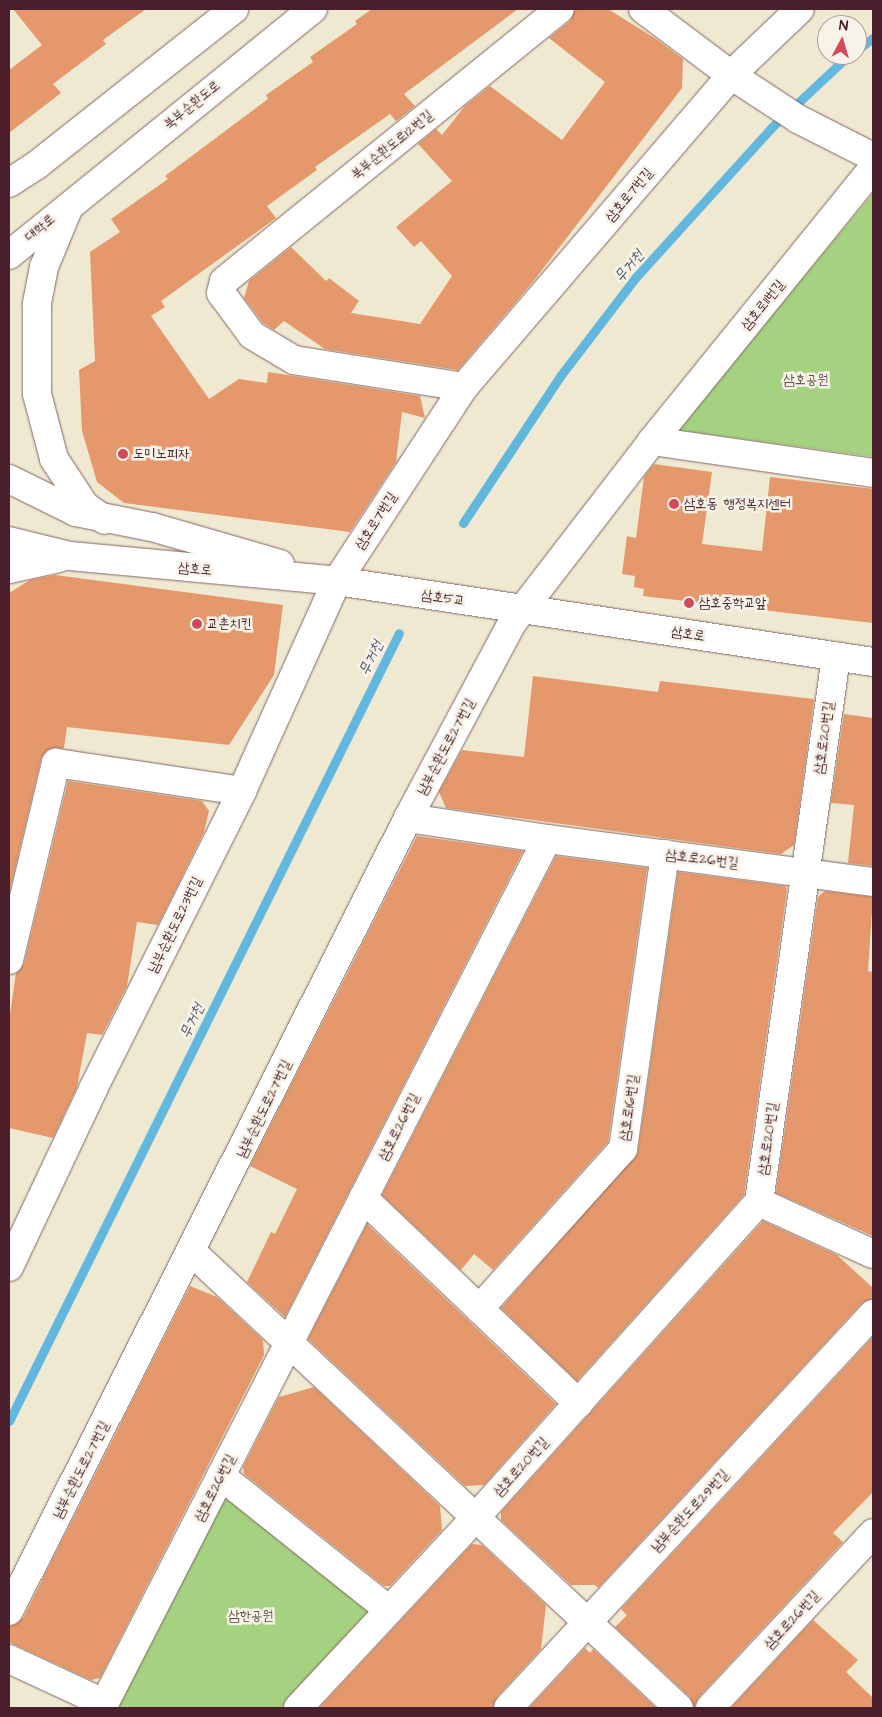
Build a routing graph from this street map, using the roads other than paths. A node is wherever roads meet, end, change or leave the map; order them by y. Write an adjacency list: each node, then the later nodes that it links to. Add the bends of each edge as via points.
1 (234, 9): 9 (street, via 38,164)
2 (313, 9): 10 (street, 북부순환도로)
3 (560, 9): 12 (street, 북부순환도로12번길, via 224,281 222,293 252,336 294,360)
4 (643, 9): 6 (street)
5 (800, 9): 6 (street, 삼호로7번길)
6 (731, 75): 7 (street, via 798,119); 12 (street, 삼호로7번길)
7 (873, 157)
8 (873, 168): 13 (street, 삼호로11번길)
9 (9, 183)
10 (72, 202): 11 (street, 대학로); 16 (street, via 56,232 39,295 38,394 54,458 85,506)
11 (9, 255)
12 (464, 387): 20 (street, 삼호로7번길)
13 (652, 441): 14 (street); 22 (street, 삼호로11번길)
14 (873, 473)
15 (9, 479): 16 (street, via 76,512)
16 (105, 520): 20 (street, via 152,527)
17 (9, 541): 18 (street, 삼호로)
18 (70, 556): 19 (street); 20 (street, 삼호로)
19 (9, 569)
20 (337, 580): 21 (street, 삼호로); 25 (street, 남부순환도로23번길)
21 (383, 590): 22 (street, 삼호5교)
22 (513, 608): 23 (street, 삼호로); 26 (street, 남부순환도로27번길, via 512,622)
23 (836, 657): 24 (street, 삼호로); 29 (street, 삼호로20번길)
24 (873, 662)
25 (242, 791): 31 (street, via 56,763); 36 (street, 남부순환도로23번길, via 93,1089)
26 (408, 818): 27 (street); 34 (street, 남부순환도로27번길)
27 (547, 839): 28 (street, 삼호로26번길); 32 (street, 삼호로26번길)
28 (665, 854): 29 (street, 삼호로26번길); 37 (street, 삼호로16번길, via 623,1149)
29 (805, 872): 30 (street, 삼호로26번길); 33 (street, 삼호로20번길)
30 (873, 882)
31 (9, 960)
32 (363, 1198): 37 (street); 39 (street, 삼호로26번길)
33 (759, 1202): 35 (street); 40 (street, 삼호로20번길)
34 (192, 1252): 39 (street); 45 (street, 남부순환도로27번길)
35 (873, 1254)
36 (9, 1267)
37 (479, 1309): 40 (street)
38 (873, 1314): 46 (street, 남부순환도로29번길)
39 (290, 1341): 41 (street, 삼호로26번길); 42 (street)
40 (579, 1404): 42 (street, 삼호로20번길)
41 (221, 1476): 44 (street); 48 (street, 삼호로26번길)
42 (476, 1517): 44 (street, 삼호로20번길); 46 (street)
43 (873, 1533): 52 (street, 삼호로26번길)
44 (390, 1610): 49 (street, 삼호로20번길)
45 (9, 1611)
46 (588, 1621): 50 (street, 남부순환도로29번길); 51 (street)
47 (9, 1659): 48 (street)
48 (103, 1706)
49 (298, 1708)
50 (508, 1708)
51 (679, 1708)
52 (710, 1708)

